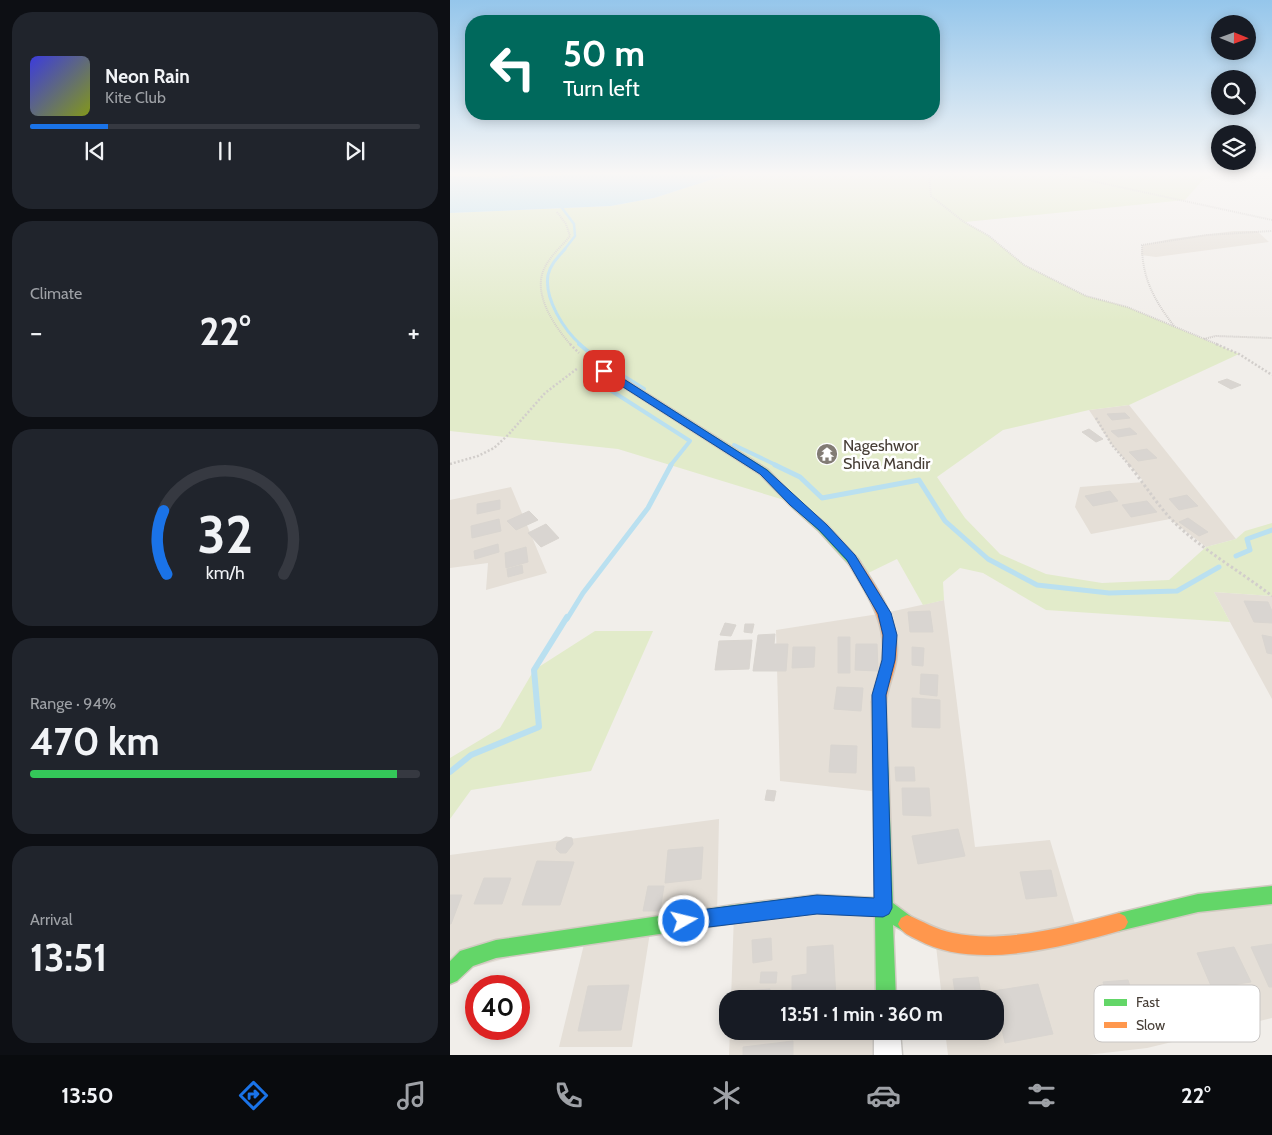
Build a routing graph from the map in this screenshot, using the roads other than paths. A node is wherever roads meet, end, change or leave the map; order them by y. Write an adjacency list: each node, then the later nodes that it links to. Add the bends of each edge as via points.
1 (589, 362): 3 (street, via 764,472 851,558 885,613 890,635 888,660 879,695)
2 (1272, 895): 3 (street, via 1237,897 1174,908 1040,942 975,946 934,937 897,922)
3 (883, 908): 4 (street, via 817,904 496,949 467,958); 5 (street)
4 (450, 974)
5 (886, 990)
6 (888, 1040): 7 (street)
7 (888, 1055)

